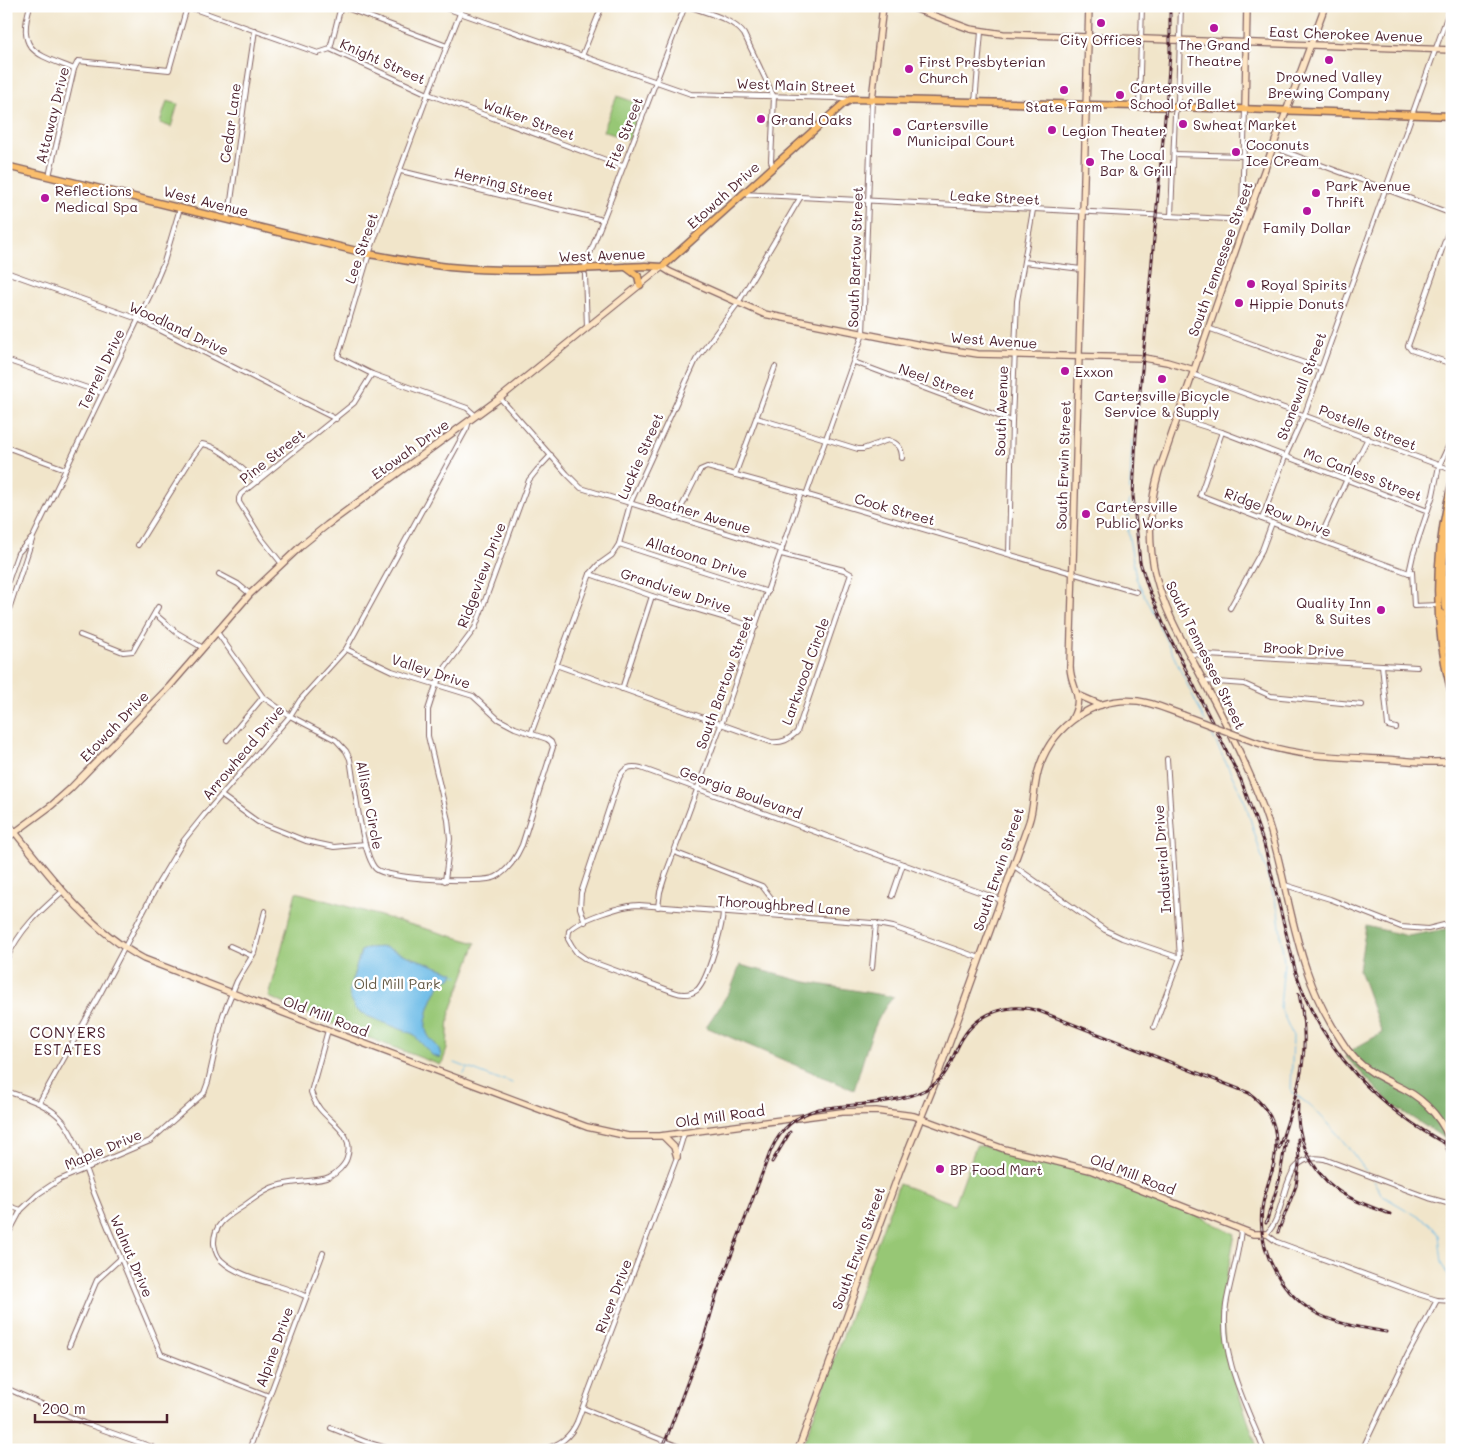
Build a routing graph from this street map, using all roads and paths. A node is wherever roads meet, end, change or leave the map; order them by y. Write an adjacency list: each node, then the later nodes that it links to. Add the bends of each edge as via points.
1 (30, 6): 29 (street, via 25,24 27,43 34,50)
2 (187, 6): 17 (street, Knight Street); 29 (street, Attaway Drive, via 169,70 78,61)
3 (341, 6): 24 (street); 25 (street)
4 (440, 6): 16 (street, West Main Street)
5 (463, 6): 16 (street, Lee Street)
6 (602, 6): 28 (street)
7 (686, 6): 30 (street, Fite Street); 32 (street, via 739,27)
8 (884, 6): 34 (street)
9 (908, 6): 18 (street, East Cherokee Avenue)
10 (1089, 6): 19 (street, South Erwin Street)
11 (1142, 6): 20 (street)
12 (1181, 6): 21 (street)
13 (1247, 6): 22 (street)
14 (1325, 6): 23 (street, South Tennessee Street)
15 (1451, 6): 26 (street, Stonewall Street)
16 (460, 13): 24 (street, Lee Street); 28 (street, West Main Street)
17 (255, 30): 25 (street, Knight Street, via 318,52); 60 (street, Cedar Lane)
18 (981, 32): 19 (street, East Cherokee Avenue); 35 (street)
19 (1088, 37): 20 (street, East Cherokee Avenue); 36 (street, South Erwin Street)
20 (1142, 39): 21 (street, East Cherokee Avenue); 37 (street)
21 (1180, 41): 22 (street, East Cherokee Avenue); 38 (street)
22 (1247, 43): 23 (street, East Cherokee Avenue); 39 (street)
23 (1311, 45): 26 (street, East Cherokee Avenue); 40 (street, South Tennessee Street)
24 (447, 46): 31 (street, Lee Street)
25 (330, 49): 31 (street, Knight Street)
26 (1435, 50): 27 (street, East Cherokee Avenue); 41 (street, Stonewall Street)
27 (1452, 50)
28 (582, 56): 30 (street, West Main Street)
29 (74, 69): 50 (street, Attaway Drive)
30 (656, 82): 32 (street, West Main Street, via 696,94); 47 (street, Fite Street)
31 (428, 94): 47 (street, Walker Street); 49 (street, Lee Street)
32 (774, 97): 33 (street, West Main Street); 48 (street)
33 (849, 100): 34 (main road, West Main Street); 48 (main road, Etowah Drive)
34 (872, 100): 35 (main road, West Main Street); 54 (street, South Bartow Street)
35 (975, 103): 36 (main road, West Main Street)
36 (1086, 106): 37 (main road, West Main Street); 57 (street, South Erwin Street)
37 (1139, 106): 38 (main road, West Main Street)
38 (1177, 107): 39 (main road, West Main Street); 44 (street)
39 (1246, 110): 40 (main road, West Main Street); 45 (street)
40 (1286, 111): 41 (main road, West Main Street); 43 (street, South Tennessee Street)
41 (1412, 115): 42 (main road, West Main Street); 51 (street, Stonewall Street)
42 (1452, 116)
43 (1273, 147): 51 (street); 62 (street, South Tennessee Street)
44 (1174, 154): 45 (street); 59 (street)
45 (1244, 156): 62 (street, via 1242,206)
46 (6, 166): 50 (main road, West Avenue)
47 (622, 166): 61 (street, Fite Street)
48 (773, 167): 52 (main road, Etowah Drive)
49 (401, 171): 61 (street, Herring Street); 64 (street, Lee Street)
50 (49, 176): 55 (main road, West Avenue)
51 (1386, 188): 58 (street); 83 (street, Stonewall Street)
52 (742, 194): 53 (street, Leake Street); 67 (main road, Etowah Drive)
53 (800, 198): 54 (street, Leake Street); 72 (street, Luckie Street)
54 (868, 202): 56 (street, Leake Street); 76 (street, South Bartow Street)
55 (180, 208): 60 (main road, West Avenue); 73 (street, Terrell Drive, via 156,282)
56 (1033, 210): 57 (street, Leake Street); 65 (street, South Avenue)
57 (1083, 212): 59 (street, Leake Street); 68 (street, South Erwin Street)
58 (1452, 214)
59 (1171, 216): 62 (street, Leake Street)
60 (227, 219): 64 (main road, West Avenue)
61 (603, 220): 70 (street, Fite Street)
62 (1246, 220): 75 (street, South Tennessee Street)
63 (1452, 221): 81 (street, via 1408,344 1408,348)
64 (370, 254): 70 (main road, West Avenue, via 449,267); 85 (street, Lee Street, via 338,357)
65 (1024, 262): 68 (street); 77 (street, South Avenue, via 1017,301)
66 (625, 267): 67 (main road, West Avenue); 70 (main road, West Avenue); 71 (main road, via 638,276)
67 (662, 267): 71 (street, Etowah Drive); 72 (street, West Avenue)
68 (1081, 269): 78 (street, South Erwin Street)
69 (6, 272): 73 (street, Woodland Drive)
70 (584, 272): 74 (street, Fite Street)
71 (640, 286): 74 (street, Etowah Drive)
72 (738, 303): 76 (street, West Avenue, via 773,316); 111 (street, Luckie Street, via 696,360)
73 (138, 319): 86 (street, Terrell Drive); 92 (street, Woodland Drive)
74 (588, 328): 87 (street, Etowah Drive)
75 (1208, 328): 83 (street); 84 (street, South Tennessee Street)
76 (863, 334): 77 (street, West Avenue, via 961,352); 80 (street, South Bartow Street)
77 (1015, 355): 78 (street, West Avenue); 94 (street, South Avenue)
78 (1079, 356): 84 (street, West Avenue, via 1144,358); 125 (street, South Erwin Street)
79 (6, 360): 86 (street)
80 (854, 362): 94 (street, Neel Street); 98 (street, South Bartow Street)
81 (1452, 364)
82 (775, 367): 90 (street)
83 (1321, 369): 88 (street, Stonewall Street)
84 (1193, 372): 88 (street, Postelle Street); 91 (street, South Tennessee Street)
85 (372, 374): 89 (street, Lee Street, via 467,408); 92 (street, Pine Street, via 354,403)
86 (102, 392): 104 (street, Terrell Drive)
87 (500, 398): 89 (street, Etowah Drive); 100 (street, Boatner Avenue)
88 (1304, 415): 96 (street, Postelle Street); 101 (street, Stonewall Street)
89 (476, 416): 93 (street, Etowah Drive)
90 (756, 418): 98 (street); 106 (street)
91 (1178, 418): 95 (street, Mc Canless Street); 148 (street, South Tennessee Street, via 1154,490 1150,539 1160,592)
92 (336, 419): 108 (street, Pine Street)
93 (469, 421): 124 (street, Etowah Drive, via 327,525); 147 (street, Arrowhead Drive)
94 (1012, 421): 123 (street, South Avenue)
95 (1222, 432): 101 (street, Mc Canless Street); 115 (street, Ridge Row Drive, via 1200,495)
96 (1368, 438): 103 (street, Postelle Street); 107 (street)
97 (1452, 438): 103 (street)
98 (826, 439): 102 (street, via 858,449 888,440 900,446); 110 (street, South Bartow Street)
99 (6, 447): 104 (street)
100 (551, 455): 111 (street, Boatner Avenue, via 581,488); 154 (street, Ridgeview Drive, via 528,483 475,628)
101 (1285, 457): 107 (street, Mc Canless Street); 115 (street, Stonewall Street)
102 (902, 458)
103 (1439, 466): 105 (street, Postelle Street); 113 (street)
104 (65, 469): 117 (street, Terrell Drive)
105 (1452, 470)
106 (735, 475): 110 (street, Cook Street); 114 (street, Cook Street, via 700,470)
107 (1346, 480): 113 (street, Mc Canless Street); 118 (street)
108 (257, 482): 120 (street, via 210,444 202,444); 124 (street, Pine Street, via 241,494 240,502 262,539)
109 (1452, 484): 135 (main road, via 1439,554)
110 (804, 494): 122 (street, South Bartow Street); 123 (street, Cook Street)
111 (630, 504): 114 (street, Boatner Avenue); 119 (street, Luckie Street)
112 (1452, 506): 141 (main road, via 1443,572 1446,610)
113 (1428, 511): 126 (street)
114 (676, 518): 122 (street, Boatner Avenue)
115 (1262, 519): 116 (street, Ridge Row Drive)
116 (1272, 523): 118 (street, Ridge Row Drive); 138 (street, via 1262,550)
117 (33, 537): 130 (street, Terrell Drive, via 18,553); 140 (street, Terrell Drive)
118 (1319, 540): 126 (street, Ridge Row Drive)
119 (619, 544): 128 (street, Luckie Street, via 612,555); 131 (street, Allatoona Drive)
120 (138, 545)
121 (1452, 548): 141 (main road)
122 (782, 552): 129 (street, Boatner Avenue); 131 (street, South Bartow Street)
123 (1009, 554): 125 (street, Cook Street)
124 (282, 564): 133 (street, Etowah Drive)
125 (1072, 572): 132 (street, Cook Street); 156 (street, South Erwin Street, via 1070,670)
126 (1409, 573): 136 (street, via 1412,572 1414,606)
127 (220, 574): 133 (street)
128 (590, 574): 134 (street, Grandview Drive); 149 (street, Luckie Street)
129 (851, 574): 164 (street, Larkwood Circle, via 797,732 790,739 771,742)
130 (6, 587)
131 (768, 592): 142 (street, South Bartow Street)
132 (1136, 592)
133 (250, 594): 143 (street, Etowah Drive)
134 (652, 596): 142 (street, Grandview Drive); 155 (street)
135 (1438, 596): 136 (main road); 151 (main road)
136 (1438, 605): 157 (main road, via 1441,644)
137 (158, 607): 139 (street)
138 (1230, 608)
139 (155, 614): 145 (street, via 134,651 123,652); 146 (street, via 176,632)
140 (6, 618)
141 (1451, 623): 144 (main road)
142 (756, 627): 164 (street, South Bartow Street)
143 (217, 632): 146 (street, Etowah Drive); 158 (street, Allison Circle)
144 (1452, 632)
145 (80, 635)
146 (203, 648): 173 (street, Etowah Drive, via 148,710 70,789)
147 (346, 649): 154 (street, Valley Drive, via 392,671); 162 (street, Arrowhead Drive, via 300,700)
148 (1189, 654): 150 (street, Brook Drive); 153 (street, South Tennessee Street)
149 (556, 665): 155 (street, Larkwood Circle); 166 (street, Luckie Street)
150 (1382, 665): 152 (street, Brook Drive); 165 (street, via 1388,726)
151 (1452, 666)
152 (1417, 667)
153 (1204, 681): 159 (street, via 1244,684 1271,696); 180 (street, South Tennessee Street, via 1259,796)
154 (436, 685): 166 (street, Valley Drive, via 473,696 498,719); 179 (street, Ridgeview Drive, via 428,710 428,736 448,820 450,839)
155 (622, 689): 164 (street, Larkwood Circle)
156 (1078, 694): 160 (street); 161 (street, South Erwin Street); 163 (street, via 1077,710)
157 (1452, 694)
158 (263, 697): 162 (street, Allison Circle); 167 (street)
159 (1362, 704)
160 (1102, 705): 161 (street); 169 (street, bridge, via 1140,702 1159,706 1255,742 1303,755)
161 (1086, 711): 163 (street, South Erwin Street)
162 (290, 716): 171 (street, Arrowhead Drive); 175 (street, Allison Circle, via 336,740 346,751)
163 (1071, 721): 178 (street, South Erwin Street, via 1056,735 1043,757 1031,816)
164 (722, 725): 170 (street, South Bartow Street)
165 (1396, 728)
166 (531, 734): 179 (street, Allison Circle, via 546,739 553,747 518,854 496,877)
167 (227, 740)
168 (1167, 759): 195 (street, Industrial Drive)
169 (1452, 761)
170 (697, 788): 176 (street, South Bartow Street); 177 (street, Georgia Boulevard); 188 (street, Georgia Boulevard, via 638,767 630,766 623,771 580,893 580,908)
171 (222, 796): 175 (street, via 258,822 300,839 334,847); 192 (street, Arrowhead Drive, via 184,840)
172 (6, 821): 173 (street, Old Mill Road)
173 (15, 832): 174 (street, Etowah Drive); 181 (street, Old Mill Road)
174 (6, 839)
175 (366, 844): 179 (street, Allison Circle, via 370,860 377,870 386,875)
176 (674, 852): 184 (street, South Bartow Street); 187 (street, via 759,884 771,897)
177 (903, 864): 182 (street); 183 (street, Georgia Boulevard)
178 (1014, 866): 183 (street, South Erwin Street); 195 (street, via 1109,932)
179 (445, 881)
180 (1285, 885): 190 (street, via 1401,927 1428,930); 206 (street, South Tennessee Street, via 1306,971 1339,1038 1366,1068 1419,1098 1432,1110)
181 (63, 891): 192 (street, Old Mill Road, via 91,922); 196 (street, via 34,916)
182 (892, 896)
183 (1001, 900): 194 (street, South Erwin Street)
184 (658, 907): 186 (street, Thoroughbred Lane); 188 (street, Thoroughbred Lane, via 621,907)
185 (265, 911): 193 (street, Maple Drive)
186 (723, 912): 187 (street, Thoroughbred Lane); 188 (street, via 703,981 694,992 685,994 580,956 568,936 571,929)
187 (773, 916): 189 (street, Thoroughbred Lane)
188 (585, 922)
189 (876, 923): 194 (street, Thoroughbred Lane); 197 (street)
190 (1452, 924)
191 (230, 946): 193 (street)
192 (124, 948): 198 (street, Old Mill Road, via 154,964); 202 (street, Arrowhead Drive)
193 (252, 956): 198 (street, Maple Drive)
194 (980, 958): 203 (street, South Erwin Street)
195 (1180, 958): 199 (street, Industrial Drive)
196 (6, 960)
197 (872, 968)
198 (232, 992): 200 (street, Old Mill Road); 210 (street, Maple Drive, via 219,1026 204,1093 150,1141)
199 (1154, 1027)
200 (328, 1030): 205 (street, Old Mill Road, via 587,1127 628,1136); 219 (street, via 311,1092 320,1109 346,1136 349,1146 347,1159 329,1178 289,1183 264,1191 228,1215 214,1236 218,1257 230,1267)
201 (6, 1091): 202 (street, Walnut Drive)
202 (39, 1103): 210 (street, Walnut Drive, via 62,1121 77,1146)
203 (921, 1118): 204 (street, Old Mill Road, via 888,1112 852,1111); 214 (street, Old Mill Road, via 1004,1148 1090,1170); 233 (street, South Erwin Street)
204 (684, 1134): 205 (street, Old Mill Road); 209 (street, River Drive)
205 (664, 1136): 209 (street, via 674,1147)
206 (1448, 1138): 207 (street); 208 (street)
207 (1452, 1146)
208 (1452, 1154)
209 (677, 1157): 225 (street, River Drive)
210 (84, 1169): 213 (street, Maple Drive, via 59,1180); 218 (street, Walnut Drive)
211 (1452, 1202): 215 (street, via 1430,1198 1324,1159 1310,1159 1293,1170 1277,1217)
212 (6, 1205): 213 (street)
213 (20, 1210): 216 (street, Maple Drive)
214 (1241, 1229): 215 (street, Old Mill Road, via 1253,1234); 234 (street, via 1226,1306 1225,1333 1234,1374)
215 (1266, 1234): 220 (street, via 1277,1242)
216 (6, 1238)
217 (322, 1253): 219 (street, Alpine Drive)
218 (120, 1260): 222 (street, via 97,1280); 224 (street, Walnut Drive, via 161,1354)
219 (305, 1296): 224 (street, Alpine Drive)
220 (1437, 1300): 221 (street); 235 (street)
221 (1452, 1301)
222 (69, 1346)
223 (6, 1388): 227 (street, via 84,1423)
224 (269, 1396): 229 (street, Alpine Drive)
225 (583, 1408): 228 (street); 231 (street, River Drive, via 572,1433)
226 (331, 1428): 230 (street)
227 (152, 1447)
228 (676, 1448): 232 (street)
229 (249, 1450)
230 (393, 1450)
231 (542, 1450)
232 (687, 1450)
233 (798, 1450)
234 (1264, 1450)
235 (1362, 1450)

